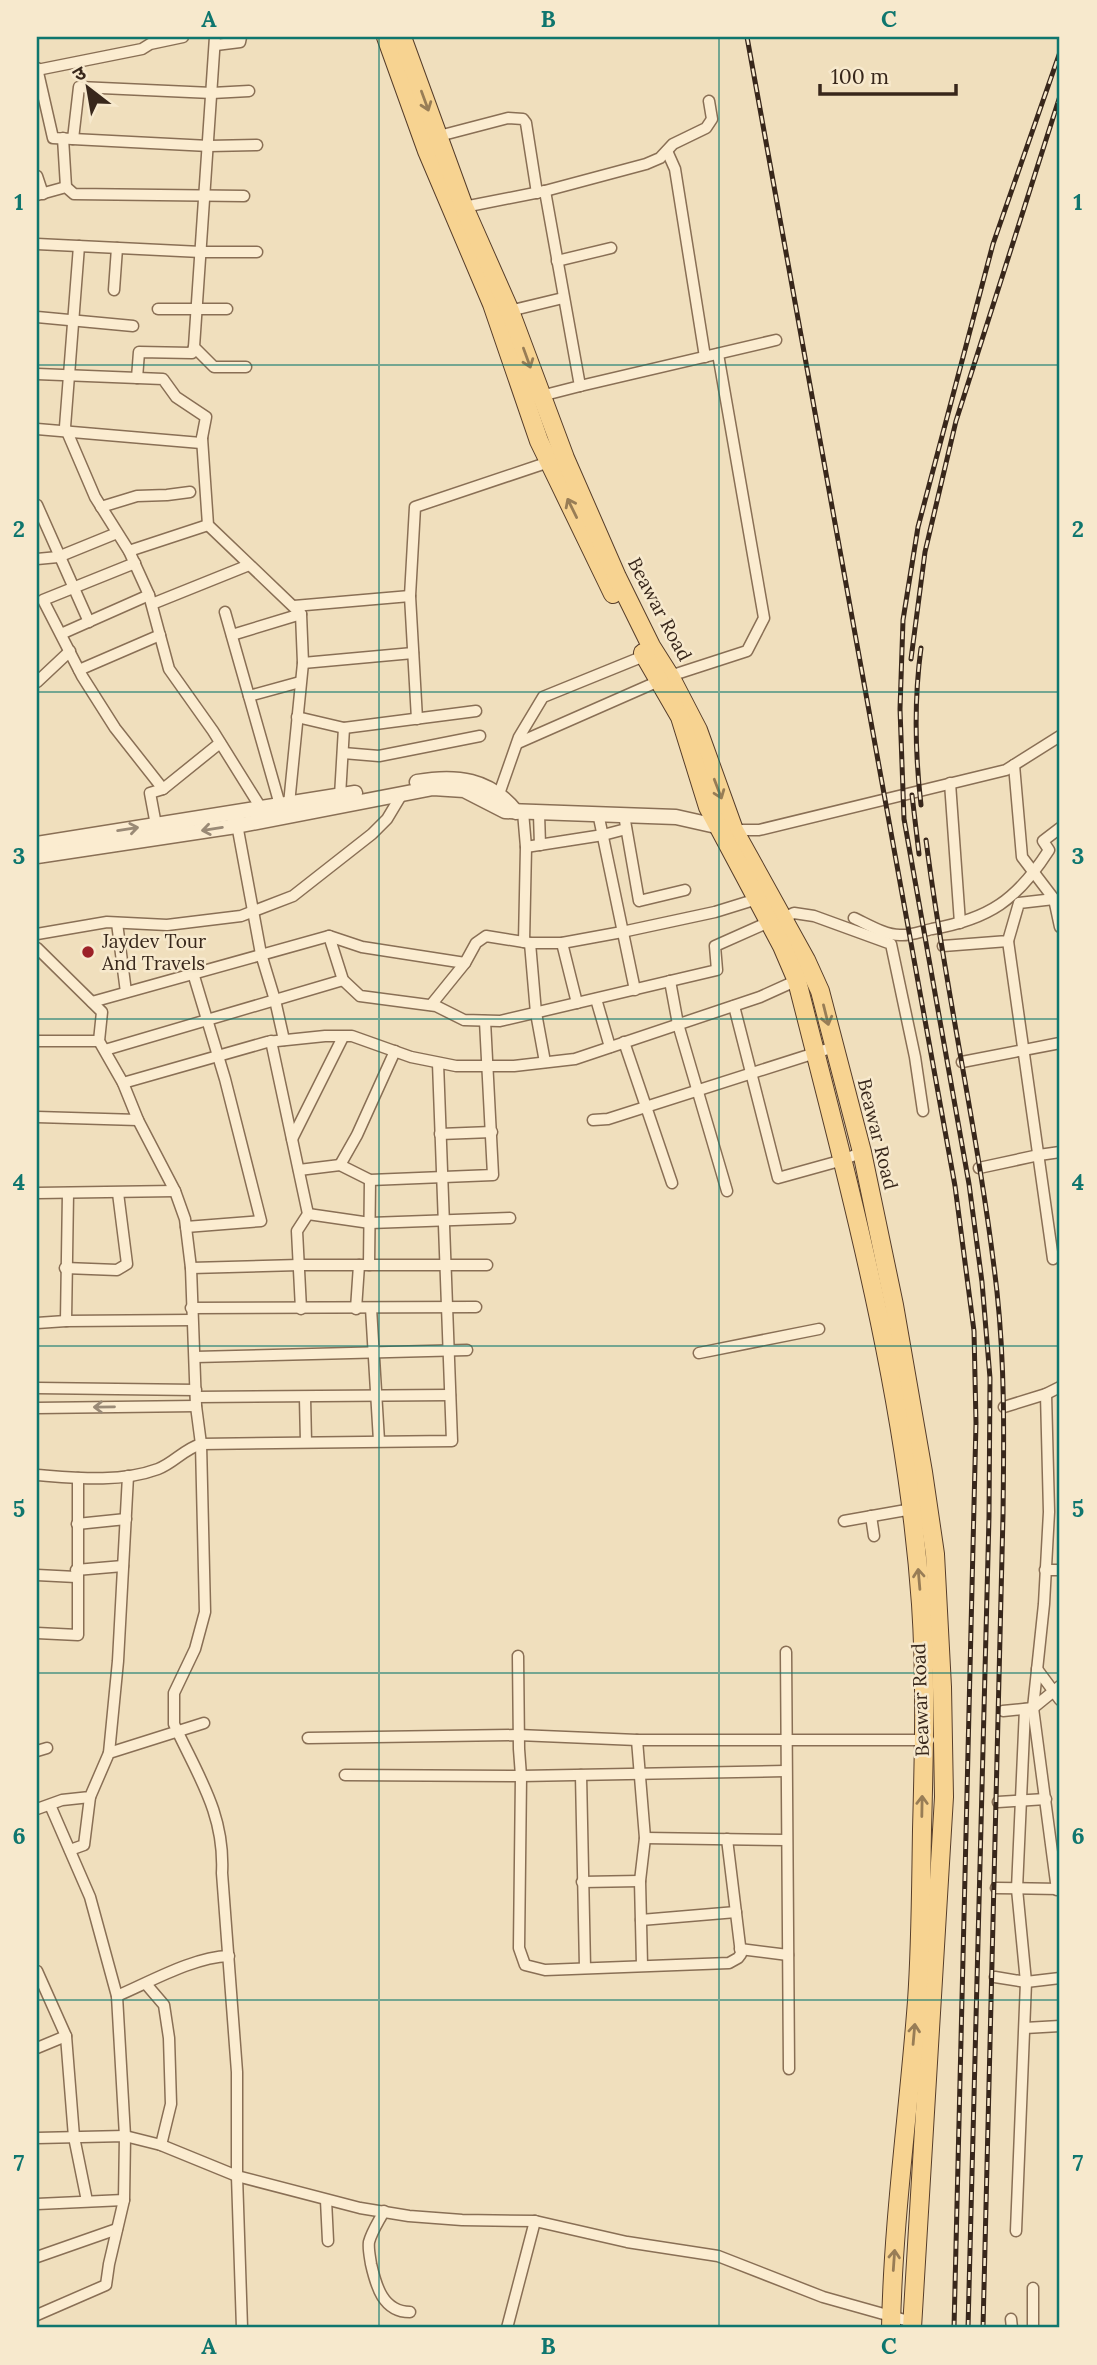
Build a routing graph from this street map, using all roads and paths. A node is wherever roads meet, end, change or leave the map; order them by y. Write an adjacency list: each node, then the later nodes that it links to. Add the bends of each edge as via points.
1 (183, 37): 6 (street)
2 (241, 37): 5 (street, via 236,44)
3 (386, 37): 35 (main road, Beawar Road, via 427,151)
4 (402, 37): 11 (main road, Beawar Road, one-way to 11)
5 (215, 41): 9 (street)
6 (37, 69): 7 (street)
7 (39, 90): 12 (street, via 53,138)
8 (249, 91): 9 (street)
9 (212, 93): 12 (street, via 79,87); 14 (street)
10 (709, 101): 15 (street, via 711,123)
11 (439, 136): 18 (street, via 508,118 523,119); 22 (main road, Beawar Road)
12 (68, 139): 14 (street); 17 (street)
13 (257, 145): 14 (street)
14 (209, 146): 20 (street)
15 (667, 151): 18 (street, via 646,164); 42 (street, via 675,169)
16 (37, 176): 19 (street)
17 (66, 187): 19 (street); 20 (street, via 74,194)
18 (541, 192): 22 (street); 29 (street)
19 (40, 195)
20 (205, 196): 21 (street); 27 (street)
21 (244, 196)
22 (464, 206): 35 (main road, Beawar Road)
23 (37, 244): 24 (street)
24 (79, 246): 25 (street); 37 (street)
25 (117, 248): 27 (street); 30 (street)
26 (611, 248): 29 (street)
27 (201, 252): 28 (street); 32 (street)
28 (257, 252)
29 (556, 261): 31 (street)
30 (114, 290)
31 (564, 298): 35 (street); 47 (street)
32 (197, 308): 33 (street); 34 (street); 40 (street)
33 (158, 309)
34 (227, 309)
35 (503, 313): 48 (main road, Beawar Road)
36 (37, 317): 37 (street)
37 (74, 321): 38 (street); 45 (street)
38 (133, 326)
39 (776, 340): 41 (street)
40 (194, 347): 43 (street, via 214,367); 46 (street, via 192,353 139,352)
41 (718, 354): 42 (street); 77 (street, via 764,618 747,652)
42 (705, 356): 47 (street)
43 (246, 367)
44 (37, 374): 45 (street)
45 (69, 376): 46 (street); 50 (street)
46 (137, 378): 51 (street, via 163,379 176,397 206,417)
47 (580, 386): 48 (street)
48 (533, 398): 52 (main road, Beawar Road); 77 (main road, Beawar Road, via 565,458)
49 (37, 429): 50 (street)
50 (68, 433): 51 (street, via 201,443); 55 (street)
51 (202, 438): 56 (street)
52 (549, 462): 64 (street, via 415,507); 74 (main road, Beawar Road, one-way to 52)
53 (190, 492): 55 (street, via 137,496)
54 (37, 505): 59 (street)
55 (101, 507): 57 (street)
56 (208, 525): 58 (street); 62 (street)
57 (117, 533): 58 (street); 59 (street)
58 (129, 551): 61 (street)
59 (58, 557): 60 (street); 63 (street)
60 (37, 559)
61 (135, 563): 63 (street); 65 (street)
62 (249, 565): 65 (street); 66 (street)
63 (75, 587): 68 (street); 69 (street, via 43,600)
64 (410, 596): 66 (street); 73 (street)
65 (150, 600): 68 (street); 70 (street)
66 (298, 610): 71 (street); 75 (street)
67 (225, 612): 71 (street)
68 (89, 622): 69 (street)
69 (61, 634): 72 (street)
70 (160, 635): 76 (street); 87 (street, via 169,669)
71 (232, 635): 80 (street)
72 (69, 652): 76 (street); 78 (street)
73 (413, 653): 75 (street); 83 (street)
74 (644, 656): 77 (main road, Beawar Road); 88 (street, via 543,697)
75 (303, 663): 79 (street)
76 (79, 670): 92 (street, via 115,728)
77 (664, 678): 88 (street); 104 (main road, Beawar Road, via 703,795)
78 (37, 682)
79 (300, 682): 80 (street); 82 (street)
80 (249, 696): 96 (street)
81 (476, 711): 83 (street)
82 (298, 717): 84 (street); 96 (street)
83 (417, 719): 84 (street)
84 (344, 728): 89 (street)
85 (480, 736): 89 (street, via 379,757)
86 (1060, 736): 90 (street)
87 (220, 743): 92 (street); 97 (street)
88 (518, 743): 94 (street)
89 (343, 753): 95 (street)
90 (1014, 765): 91 (street); 111 (street, via 1022,856)
91 (950, 783): 104 (street, via 759,830); 119 (street)
92 (163, 789): 103 (street, via 150,793)
93 (402, 794): 98 (street, via 456,789 473,793 499,809); 101 (street); 115 (street, via 389,816 339,862 293,896)
94 (499, 794): 95 (street, via 464,779 438,778); 98 (street)
95 (340, 796): 96 (street)
96 (284, 805): 97 (street)
97 (261, 808): 101 (street)
98 (519, 812): 100 (street); 109 (street)
99 (598, 813): 100 (street); 102 (street); 106 (street)
100 (539, 814): 108 (street)
101 (236, 819): 103 (street); 110 (street, one-way to 110); 115 (street)
102 (625, 822): 104 (street, via 676,817); 106 (street); 112 (street, via 639,901)
103 (156, 825): 107 (street, one-way to 103)
104 (726, 828): 113 (main road, Beawar Road); 117 (main road, Beawar Road)
105 (1060, 828): 111 (street, via 1043,841 1049,850)
106 (603, 835): 108 (street); 121 (street)
107 (37, 844)
108 (540, 845): 109 (street)
109 (526, 847): 125 (street)
110 (37, 856)
111 (1034, 873): 114 (street); 119 (street, via 1008,900)
112 (685, 890)
113 (757, 899): 117 (main road, Beawar Road); 121 (street)
114 (1057, 904): 120 (street); 124 (street, via 1018,903)
115 (253, 912): 118 (street, via 167,925); 129 (street)
116 (854, 918): 119 (street, via 899,935)
117 (776, 920): 132 (main road, Beawar Road); 134 (street, via 715,946 717,970); 168 (street, via 794,913 814,916 891,944)
118 (117, 923): 122 (street); 136 (street)
119 (960, 923)
120 (1060, 927)
121 (622, 932): 126 (street); 135 (street)
122 (37, 934)
123 (329, 936): 129 (street); 130 (street, via 362,947); 133 (street)
124 (1008, 941): 127 (street); 156 (street)
125 (527, 942): 126 (street); 130 (street, via 486,936 476,943); 143 (street)
126 (562, 943): 140 (street)
127 (943, 946)
128 (37, 948): 139 (street)
129 (261, 954): 131 (street); 138 (street)
130 (465, 963): 141 (street)
131 (193, 973): 136 (street); 144 (street)
132 (805, 977): 142 (street); 155 (main road, Beawar Road, one-way to 155, via 820,991); 158 (main road, Beawar Road)
133 (343, 980): 138 (street); 141 (street, via 360,996)
134 (670, 981): 135 (street); 146 (street)
135 (635, 990): 137 (street)
136 (126, 992): 139 (street)
137 (596, 999): 140 (street); 154 (street)
138 (275, 1000): 144 (street); 148 (street)
139 (92, 1002): 153 (street, via 102,1012)
140 (577, 1003): 143 (street)
141 (431, 1005): 145 (street, via 464,1020)
142 (734, 1006): 146 (street); 164 (street)
143 (536, 1013): 145 (street); 160 (street)
144 (208, 1020): 153 (street); 159 (street)
145 (485, 1021): 163 (street)
146 (678, 1024): 151 (street); 166 (street)
147 (344, 1037): 148 (street); 157 (street); 174 (street)
148 (284, 1040): 150 (street)
149 (37, 1041): 153 (street)
150 (271, 1041): 159 (street); 174 (street)
151 (624, 1042): 154 (street); 167 (street)
152 (1060, 1043): 156 (street)
153 (102, 1045): 165 (street)
154 (610, 1047): 160 (street, via 575,1059)
155 (834, 1047): 158 (street); 175 (main road, Beawar Road)
156 (1022, 1050): 161 (street); 177 (street)
157 (395, 1051): 162 (street); 179 (street)
158 (816, 1053): 164 (street); 178 (main road, Beawar Road)
159 (219, 1057): 165 (street); 194 (street, via 261,1221)
160 (545, 1062): 163 (street)
161 (962, 1062)
162 (438, 1063): 163 (street); 173 (street)
163 (486, 1066): 172 (street)
164 (751, 1074): 166 (street); 178 (street, via 778,1178)
165 (123, 1083): 170 (street)
166 (698, 1091): 167 (street); 186 (street)
167 (646, 1107): 171 (street); 184 (street)
168 (923, 1111)
169 (37, 1117): 170 (street)
170 (138, 1120): 185 (street)
171 (593, 1120)
172 (492, 1132): 173 (street); 182 (street, via 494,1175)
173 (440, 1134): 182 (street)
174 (292, 1139): 181 (street)
175 (862, 1152): 178 (street); 231 (main road, Beawar Road, via 894,1305)
176 (1060, 1152): 177 (street)
177 (1039, 1154): 180 (street); 195 (street)
178 (843, 1160): 231 (main road, Beawar Road)
179 (340, 1165): 181 (street); 183 (street)
180 (979, 1168)
181 (299, 1170): 190 (street)
182 (442, 1177): 183 (street); 192 (street)
183 (370, 1180): 193 (street)
184 (672, 1183)
185 (175, 1191): 189 (street); 194 (street)
186 (727, 1191)
187 (37, 1192): 188 (street)
188 (68, 1193): 189 (street); 200 (street)
189 (118, 1193): 200 (street, via 127,1264 117,1270)
190 (308, 1214): 193 (street); 196 (street, via 297,1231)
191 (510, 1218): 192 (street)
192 (443, 1221): 193 (street); 198 (street)
193 (370, 1223): 197 (street)
194 (186, 1227): 201 (street)
195 (1053, 1259)
196 (299, 1265): 197 (street); 201 (street); 206 (street)
197 (364, 1265): 198 (street); 207 (street)
198 (445, 1265): 199 (street); 205 (street)
199 (487, 1265)
200 (65, 1268): 209 (street)
201 (191, 1268): 203 (street)
202 (476, 1307): 205 (street)
203 (191, 1308): 206 (street); 208 (street)
204 (371, 1308): 205 (street); 207 (street); 214 (street)
205 (447, 1308): 212 (street)
206 (301, 1309): 207 (street)
207 (356, 1309)
208 (192, 1320): 209 (street); 216 (street)
209 (66, 1321): 210 (street)
210 (37, 1323)
211 (819, 1329): 215 (street)
212 (449, 1350): 213 (street); 214 (street); 221 (street)
213 (467, 1350)
214 (373, 1352): 216 (street); 222 (street)
215 (699, 1353)
216 (195, 1357): 223 (street)
217 (1060, 1387): 220 (street)
218 (37, 1388): 219 (street)
219 (107, 1389): 223 (street); 225 (street)
220 (1046, 1394): 226 (street); 242 (street, via 1049,1512)
221 (450, 1395): 222 (street); 228 (street, via 452,1441)
222 (377, 1396): 224 (street); 228 (street)
223 (196, 1398): 224 (street); 225 (street); 230 (street)
224 (305, 1398): 229 (street)
225 (136, 1407): 227 (street, one-way to 227)
226 (1004, 1407)
227 (37, 1408)
228 (379, 1441): 229 (street)
229 (306, 1442): 230 (street)
230 (201, 1444): 233 (street, via 164,1467); 254 (street, via 205,1612 195,1649 174,1693)
231 (915, 1473): 235 (main road, Beawar Road); 260 (main road, Beawar Road, via 934,1554)
232 (37, 1475): 234 (street)
233 (128, 1476): 234 (street); 237 (street)
234 (78, 1478): 239 (street)
235 (912, 1509): 236 (street); 259 (main road, Beawar Road, one-way to 235, via 921,1606)
236 (871, 1516): 238 (street); 240 (street)
237 (126, 1519): 239 (street); 241 (street)
238 (844, 1521)
239 (77, 1524): 244 (street)
240 (874, 1536)
241 (123, 1566): 244 (street); 261 (street)
242 (1045, 1570): 243 (street); 249 (street)
243 (1060, 1570)
244 (76, 1573): 245 (street); 246 (street, via 78,1635)
245 (37, 1575)
246 (37, 1633)
247 (786, 1652): 258 (street)
248 (519, 1656): 255 (street)
249 (1037, 1669): 250 (street); 251 (street)
250 (1058, 1692): 251 (street)
251 (1029, 1708): 252 (street); 268 (street); 269 (street)
252 (1003, 1711)
253 (204, 1723): 254 (street)
254 (178, 1733): 261 (street); 286 (street, via 218,1818)
255 (518, 1735): 256 (street); 257 (street); 266 (street)
256 (308, 1738)
257 (637, 1740): 258 (street); 263 (street)
258 (786, 1740): 259 (street); 262 (street)
259 (923, 1740): 260 (street); 318 (main road, Beawar Road, one-way to 259, via 917,1997)
260 (943, 1740): 319 (main road, Beawar Road, via 944,1797)
261 (109, 1753): 267 (street)
262 (785, 1771): 263 (street); 275 (street)
263 (639, 1773): 264 (street); 273 (street)
264 (581, 1774): 266 (street); 278 (street)
265 (345, 1775): 266 (street)
266 (521, 1776): 288 (street, via 521,1959 525,1965 545,1970)
267 (90, 1797): 271 (street); 276 (street, via 84,1845)
268 (1020, 1799): 269 (street); 270 (street); 280 (street)
269 (1046, 1799): 281 (street)
270 (998, 1802)
271 (50, 1805): 272 (street); 276 (street)
272 (37, 1809)
273 (645, 1838): 274 (street); 277 (street)
274 (727, 1839): 275 (street); 282 (street)
275 (786, 1840): 285 (street)
276 (70, 1850): 294 (street, via 90,1897)
277 (640, 1881): 278 (street); 283 (street)
278 (582, 1882): 288 (street)
279 (996, 1888): 280 (street)
280 (1017, 1888): 281 (street); 292 (street)
281 (1059, 1889)
282 (736, 1912): 283 (street); 284 (street)
283 (641, 1920): 287 (street)
284 (740, 1949): 285 (street); 287 (street, via 738,1958 729,1963)
285 (788, 1955): 299 (street)
286 (229, 1956): 293 (street, via 193,1964); 304 (street, via 237,2072)
287 (642, 1965): 288 (street)
288 (585, 1967)
289 (37, 1971): 297 (street)
290 (995, 1977): 292 (street)
291 (1060, 1978): 292 (street)
292 (1026, 1982): 296 (street)
293 (146, 1984): 294 (street); 303 (street, via 164,2005 169,2038 171,2104)
294 (117, 1996): 300 (street)
295 (1060, 2026): 296 (street)
296 (1025, 2028): 312 (street)
297 (66, 2036): 298 (street); 301 (street)
298 (37, 2048)
299 (789, 2069)
300 (125, 2136): 301 (street); 303 (street); 305 (street)
301 (74, 2137): 302 (street); 307 (street)
302 (37, 2138)
303 (161, 2145): 304 (street)
304 (237, 2176): 306 (street); 320 (street)
305 (124, 2200): 307 (street); 311 (street)
306 (326, 2200): 309 (street); 313 (street)
307 (88, 2201): 308 (street)
308 (37, 2204)
309 (384, 2211): 310 (street, via 461,2220); 316 (street, via 369,2246 375,2280 389,2305)
310 (535, 2221): 318 (street, via 718,2256); 321 (street)
311 (117, 2229): 314 (street); 317 (street, via 106,2285)
312 (1016, 2231)
313 (328, 2241)
314 (37, 2257)
315 (1033, 2288): 322 (street)
316 (410, 2312)
317 (37, 2315)
318 (891, 2322): 319 (street)
319 (912, 2325)
320 (242, 2328)
321 (507, 2328)
322 (1033, 2328)

